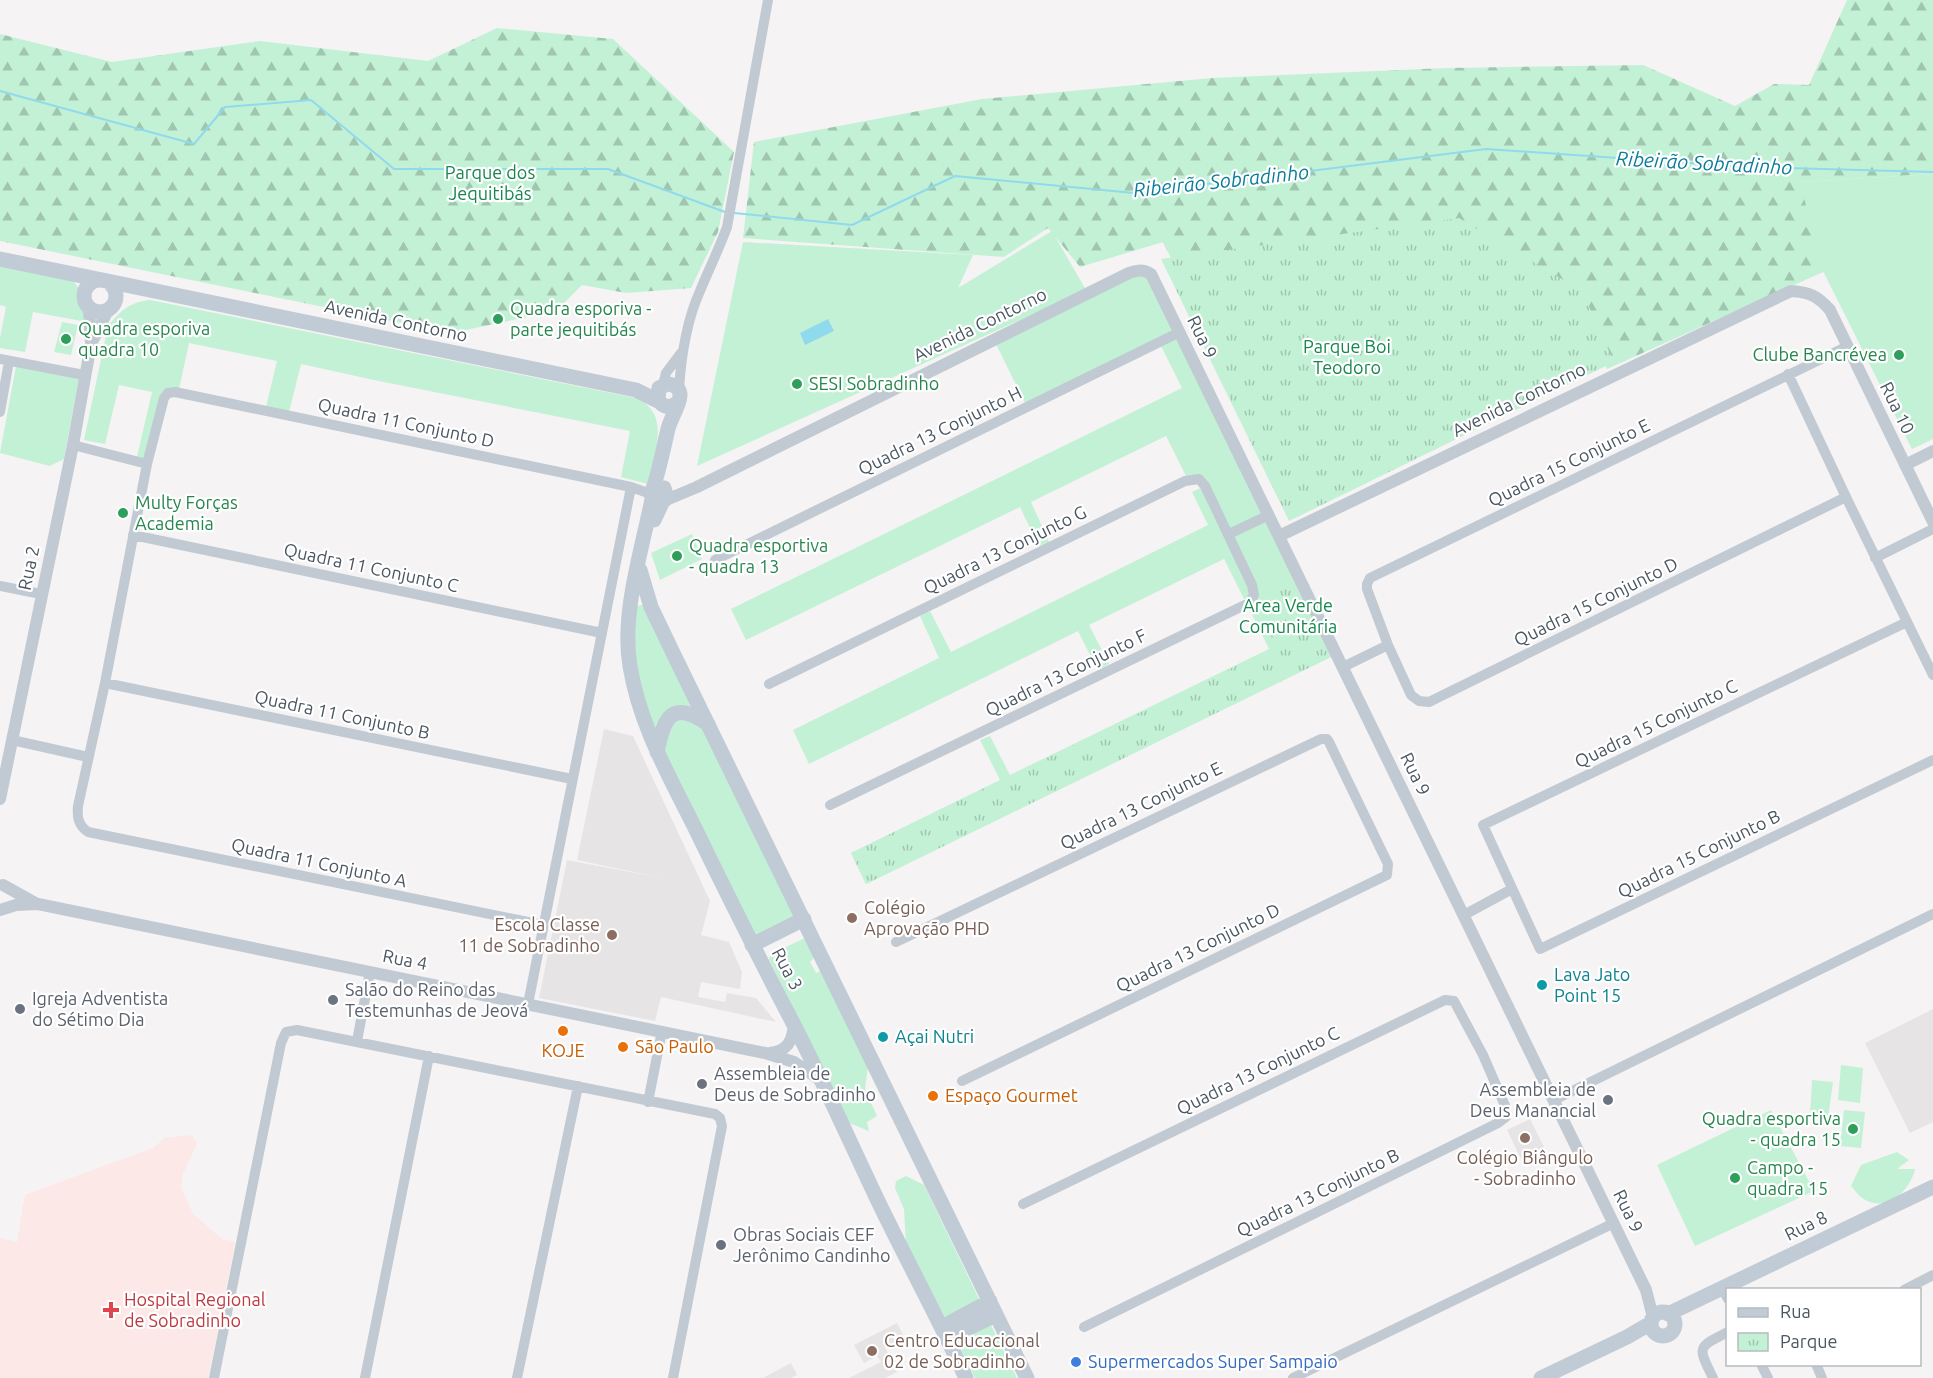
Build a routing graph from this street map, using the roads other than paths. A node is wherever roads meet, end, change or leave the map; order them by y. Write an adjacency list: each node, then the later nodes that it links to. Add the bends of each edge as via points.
1 (768, 0): 13 (street, via 727,227 699,293)
2 (0, 259): 3 (main road)
3 (64, 272): 5 (main road, Avenida Contorno); 7 (main road, via 81,286)
4 (1151, 274): 10 (street, Rua 9); 26 (street, Avenida Contorno, via 1138,270 1129,273 697,487)
5 (105, 281): 6 (main road, Avenida Contorno); 7 (main road, via 91,282); 8 (main road, via 115,291)
6 (147, 290): 8 (main road); 18 (main road, Avenida Contorno)
7 (86, 301): 8 (main road, via 98,312); 11 (street, Rua 2)
8 (112, 306): 11 (street, Rua 2)
9 (1830, 309): 12 (street, Rua 10); 33 (street, Avenida Contorno, via 1820,298 1791,291)
10 (1180, 332): 28 (street, Rua 9); 35 (street, Quadra 13 Conjunto H)
11 (91, 344): 16 (street, Rua 2)
12 (1848, 346): 15 (street, Quadra 15 Conjunto E); 24 (street, Rua 10)
13 (681, 353): 17 (street); 19 (street)
14 (5, 360): 16 (street); 20 (street)
15 (1788, 374): 27 (street); 43 (street, Quadra 15 Conjunto E, via 1370,578 1367,589)
16 (84, 375): 21 (street, Rua 2)
17 (663, 385): 18 (main road, Avenida Contorno); 19 (main road, via 657,395)
18 (636, 390): 19 (main road, Avenida Contorno)
19 (671, 397): 26 (main road)
20 (0, 412)
21 (73, 445): 23 (street); 38 (street, Rua 2)
22 (1933, 451): 24 (street)
23 (147, 464): 25 (street, Quadra 11 Conjunto D, via 164,398 175,392); 32 (street)
24 (1905, 465): 29 (street, Rua 10)
25 (631, 487): 26 (street, Quadra 11 Conjunto D); 42 (street)
26 (659, 495): 36 (main road, Rua 3)
27 (1846, 497): 34 (street); 43 (street, Quadra 15 Conjunto D, via 1429,702 1411,695)
28 (1269, 515): 31 (street); 33 (street, Rua 9)
29 (1933, 522)
30 (1933, 529): 34 (street)
31 (1229, 534): 47 (street, Quadra 13 Conjunto G, via 1202,481 1194,478); 55 (street, Quadra 13 Conjunto F, via 1252,585 1254,595 1249,603)
32 (133, 535): 42 (street, Quadra 11 Conjunto C); 46 (street)
33 (1279, 536): 44 (street, Rua 9)
34 (1875, 558): 41 (street)
35 (715, 560)
36 (638, 564): 39 (main road, Rua 3); 40 (main road, Rua 3)
37 (0, 586): 38 (street)
38 (41, 594): 49 (street, Rua 2)
39 (651, 607): 40 (main road, via 638,605); 48 (main road, Rua 3)
40 (631, 610): 50 (main road, Rua 3, via 631,671)
41 (1907, 622): 45 (street); 58 (street, Quadra 15 Conjunto C, via 1483,825)
42 (602, 633): 53 (street)
43 (1388, 645): 44 (street)
44 (1343, 667): 62 (street, Rua 9)
45 (1933, 675)
46 (105, 683): 51 (street); 53 (street, Quadra 11 Conjunto B)
47 (769, 684)
48 (710, 726): 50 (main road, via 691,713 674,713 663,727); 63 (main road, Rua 3)
49 (12, 740): 51 (street); 54 (street, Rua 2)
50 (657, 752): 66 (main road, Rua 3)
51 (88, 757): 64 (street, Quadra 11 Conjunto A, via 77,816 88,832)
52 (1933, 760): 58 (street, Quadra 15 Conjunto B, via 1540,949)
53 (572, 779): 64 (street)
54 (0, 799)
55 (830, 805)
56 (1364, 812): 65 (street, Quadra 13 Conjunto E, via 1329,742 1321,739); 76 (street, Quadra 13 Conjunto D, via 1388,864 1387,875)
57 (2, 882): 59 (street); 60 (street, via 4,899)
58 (1512, 889): 62 (street)
59 (38, 904): 60 (street); 67 (street, Rua 4)
60 (0, 908)
61 (1933, 914): 78 (street)
62 (1464, 915): 78 (street, Rua 9)
63 (804, 919): 66 (main road); 87 (main road, Rua 3)
64 (543, 926): 68 (street)
65 (896, 942)
66 (752, 945): 69 (main road, Rua 3)
67 (370, 972): 68 (street, Rua 4); 71 (street)
68 (528, 1004): 70 (street, Rua 4)
69 (795, 1026): 72 (street, via 785,1049); 75 (main road, Rua 3)
70 (662, 1031): 72 (street, Rua 4); 79 (street)
71 (357, 1041): 74 (street); 92 (street, via 297,1030 286,1032 281,1043)
72 (765, 1053): 75 (street, Rua 4, via 794,1062)
73 (1483, 1055): 81 (street, Quadra 13 Conjunto C, via 1454,1001 1444,999); 89 (street, Quadra 13 Conjunto B, via 1506,1108 1506,1117 1498,1123)
74 (429, 1056): 77 (street); 93 (street)
75 (819, 1079): 90 (main road, Rua 3)
76 (962, 1081)
77 (578, 1086): 79 (street); 94 (street)
78 (1554, 1100): 82 (street, Rua 9)
79 (648, 1102): 95 (street, via 715,1114 722,1126)
80 (1933, 1187): 84 (main road, Rua 8)
81 (1023, 1204)
82 (1614, 1223): 88 (street, Rua 9); 98 (street)
83 (1933, 1275): 85 (street)
84 (1735, 1288)
85 (1908, 1288)
86 (1725, 1293): 88 (main road, Rua 8, via 1696,1300)
87 (993, 1308): 90 (main road); 97 (main road, Rua 3)
88 (1661, 1320): 99 (main road)
89 (1084, 1327)
90 (945, 1333): 96 (main road, Rua 3)
91 (1726, 1333): 100 (street, via 1706,1343 1702,1350)
92 (214, 1378)
93 (365, 1378)
94 (517, 1378)
95 (673, 1378)
96 (966, 1378)
97 (1027, 1378)
98 (1293, 1378)
99 (1541, 1378)
100 (1713, 1378)

